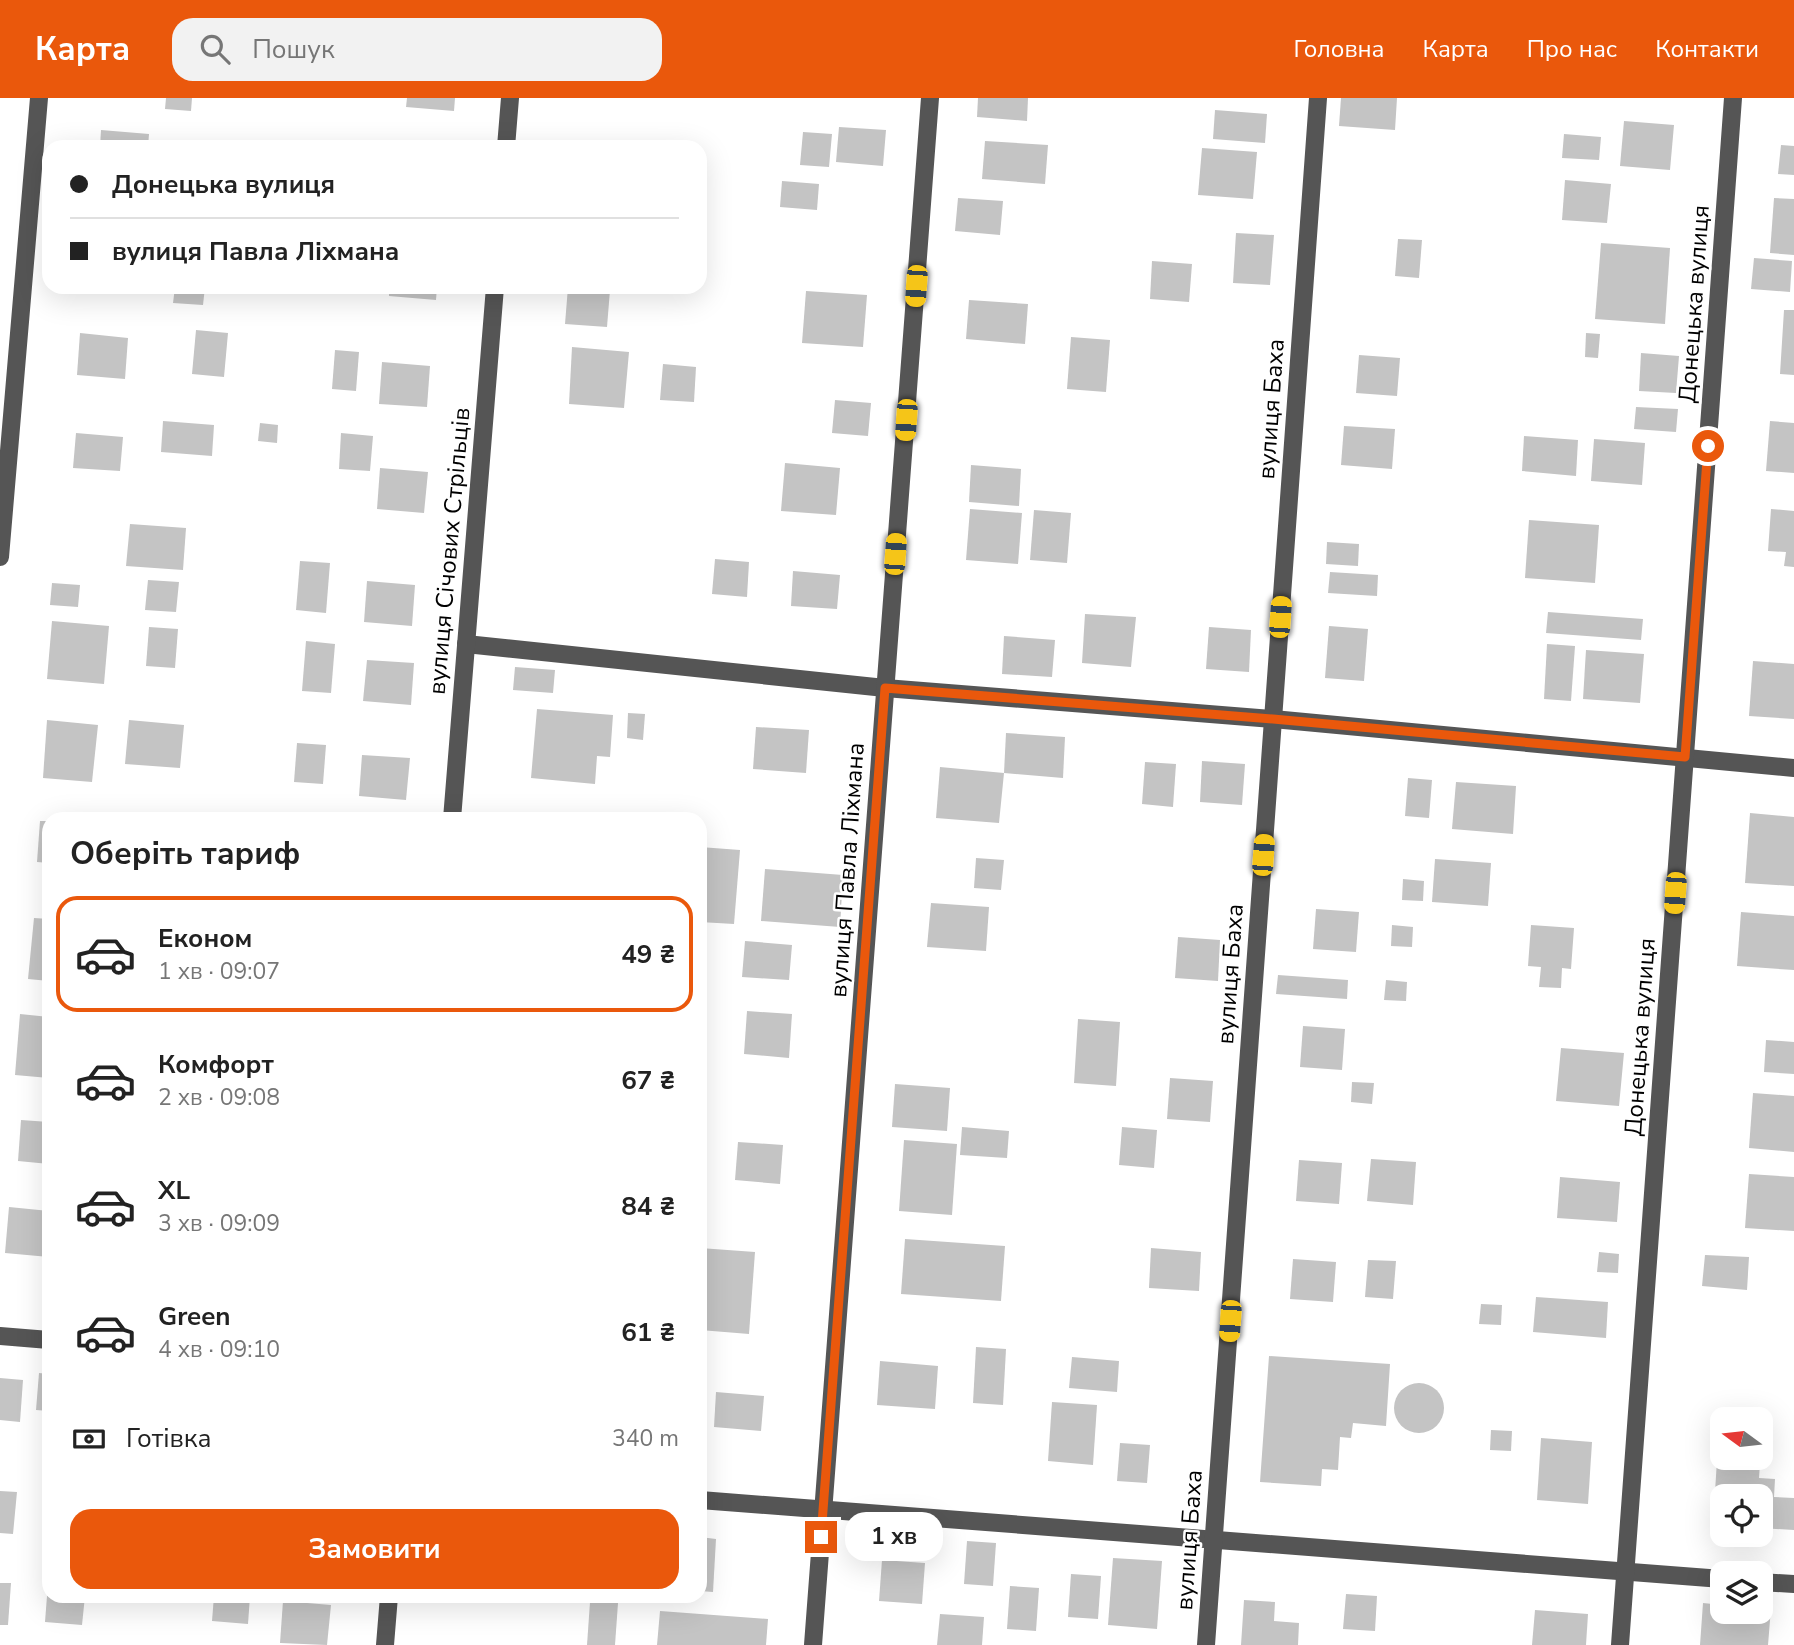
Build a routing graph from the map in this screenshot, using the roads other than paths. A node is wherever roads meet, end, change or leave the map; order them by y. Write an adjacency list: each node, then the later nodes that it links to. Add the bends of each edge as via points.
1 (39, 98): 8 (street)
2 (510, 98): 6 (street)
3 (930, 98): 10 (street, вулиця Павла Ліхмана)
4 (1318, 98): 11 (street, вулиця Баха)
5 (1733, 98): 12 (street, Донецька вулиця)
6 (507, 140)
7 (494, 294): 9 (street, вулиця Січових Стрільців)
8 (0, 557)
9 (466, 644): 10 (street); 14 (street, вулиця Січових Стрільців)
10 (885, 688): 11 (street); 18 (street, вулиця Павла Ліхмана)
11 (1273, 719): 12 (street); 19 (street, вулиця Баха)
12 (1685, 757): 13 (street); 20 (street, Донецька вулиця)
13 (1794, 768)
14 (453, 812)
15 (0, 1336): 16 (street)
16 (42, 1339)
17 (707, 1501): 18 (street)
18 (824, 1510): 19 (street); 26 (street, вулиця Павла Ліхмана)
19 (1214, 1540): 20 (street); 27 (street, вулиця Баха)
20 (1626, 1571): 21 (street); 28 (street, Донецька вулиця)
21 (1710, 1578)
22 (1773, 1583): 23 (street)
23 (1794, 1584)
24 (388, 1603): 25 (street)
25 (385, 1645)
26 (813, 1645)
27 (1206, 1645)
28 (1620, 1645)

